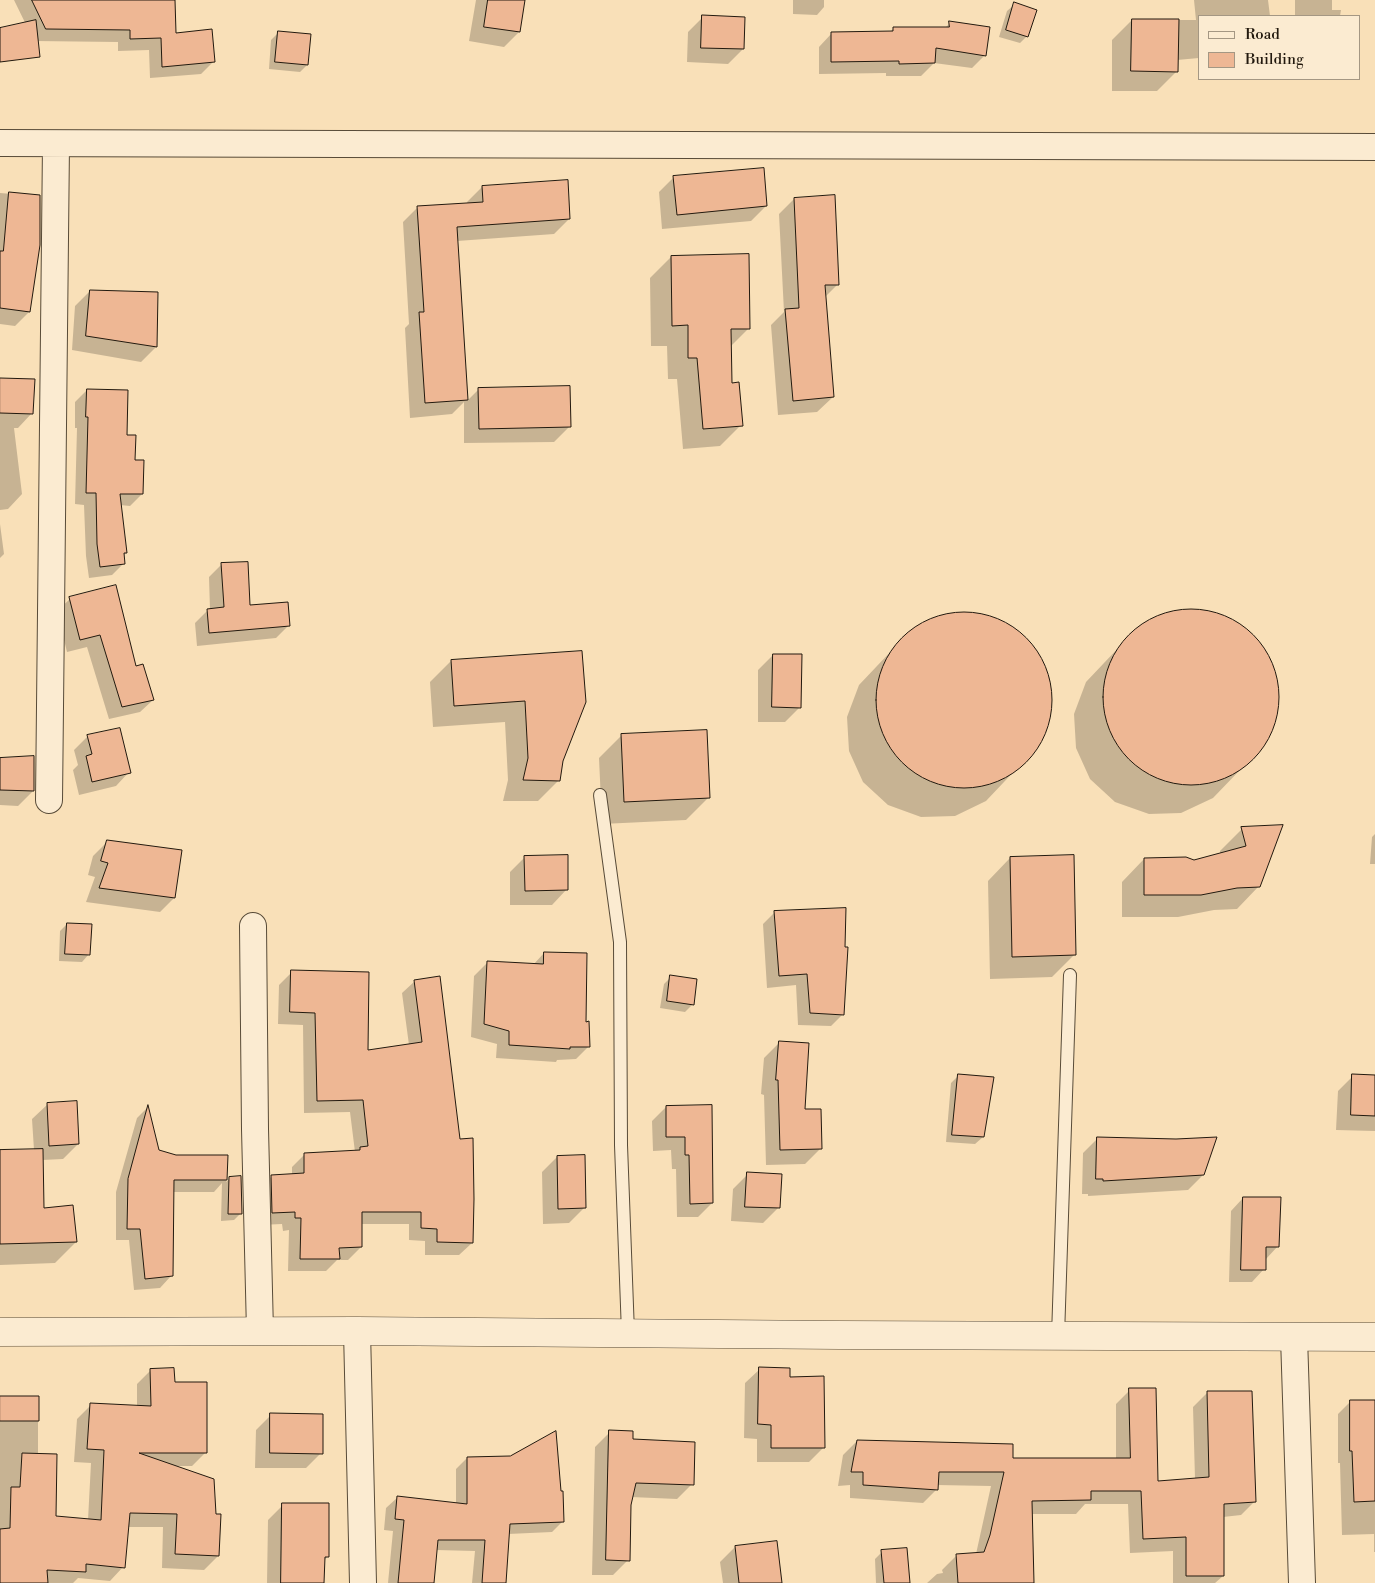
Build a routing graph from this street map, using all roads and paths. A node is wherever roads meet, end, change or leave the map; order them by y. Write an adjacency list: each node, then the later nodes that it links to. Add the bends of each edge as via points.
1 (0, 143): 2 (street)
2 (56, 144): 3 (street); 5 (street)
3 (1375, 146)
4 (600, 795): 11 (lane, via 620,942 621,1145)
5 (49, 800)
6 (253, 926): 8 (street)
7 (1070, 975): 12 (lane)
8 (260, 1331): 9 (street); 10 (street)
9 (357, 1331): 11 (street); 15 (street)
10 (0, 1332)
11 (628, 1333): 12 (street)
12 (1058, 1336): 13 (street)
13 (1294, 1337): 14 (street); 16 (street)
14 (1375, 1337)
15 (364, 1583)
16 (1302, 1583)

